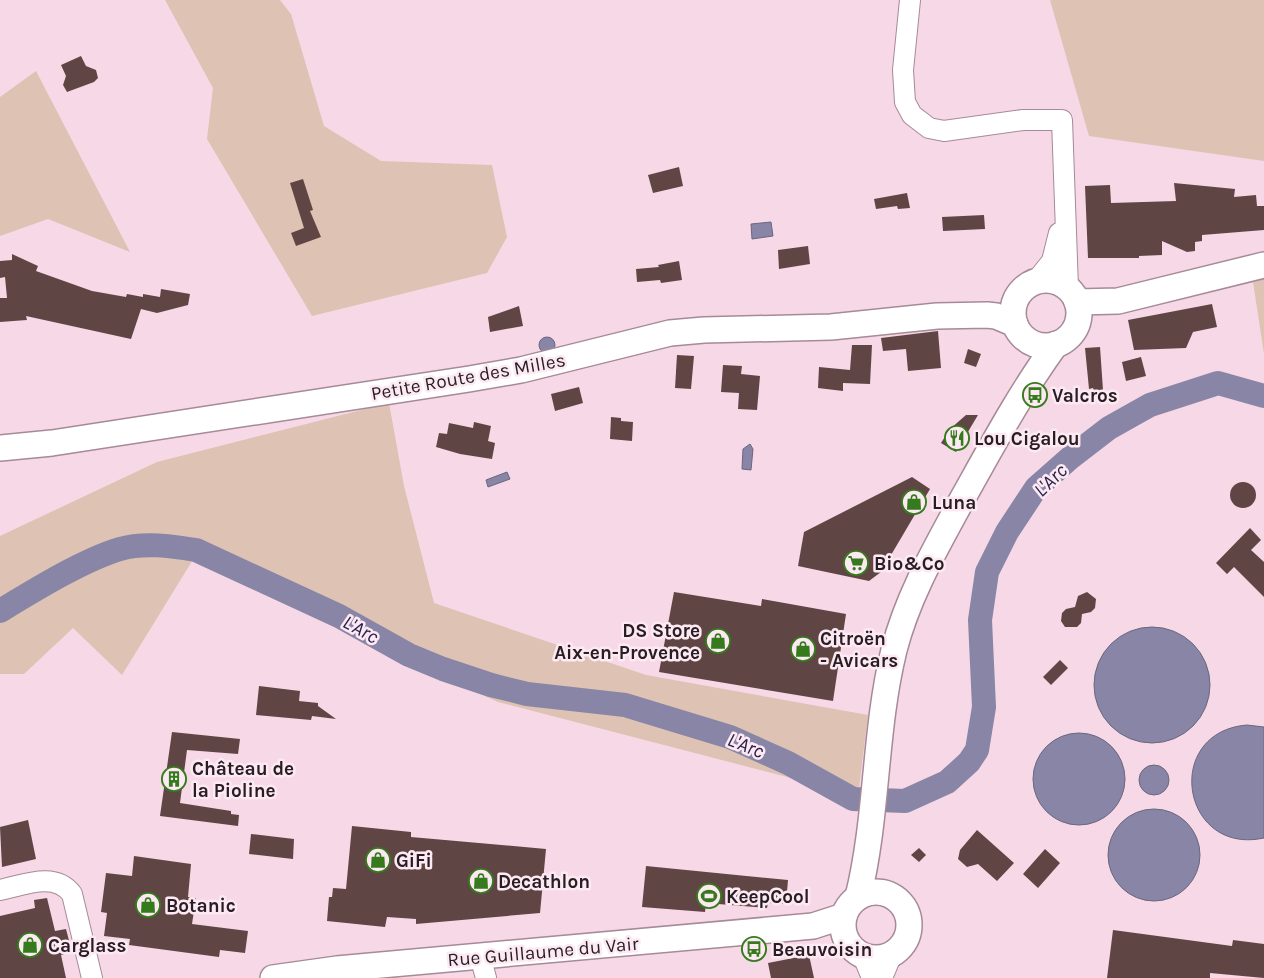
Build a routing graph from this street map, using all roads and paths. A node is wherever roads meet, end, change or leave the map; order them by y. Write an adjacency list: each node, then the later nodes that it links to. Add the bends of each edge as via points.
1 (910, 0): 2 (street, via 904,70 905,102 912,115 929,128 944,131 1023,120 1062,120)
2 (1065, 209): 4 (street, via 1052,262); 5 (street)
3 (1264, 265): 5 (main road, via 1118,301)
4 (1027, 289): 5 (main road, via 1053,281); 6 (main road, Petite Route des Milles); 7 (main road, via 1013,310)
5 (1074, 304): 8 (main road, via 1065,340)
6 (936, 316): 7 (main road, Petite Route des Milles, via 996,316); 10 (main road, Petite Route des Milles, via 831,327 670,333 478,378)
7 (1022, 332): 8 (main road, via 1037,344); 9 (main road)
8 (1056, 344): 9 (main road)
9 (1029, 382): 11 (main road, via 926,566 912,597 894,651 878,750)
10 (0, 448)
11 (867, 852): 13 (main road, via 875,879); 14 (main road)
12 (0, 890): 18 (street, via 47,880 66,886 72,894)
13 (885, 892): 14 (main road, via 876,891); 15 (main road, via 901,903 909,918 906,939)
14 (857, 937): 15 (main road, via 883,957); 16 (main road, Rue Guillaume du Vair, via 813,926)
15 (892, 954): 19 (street)
16 (483, 967): 17 (main road, Rue Guillaume du Vair)
17 (287, 977)
18 (92, 978)
19 (882, 978)

